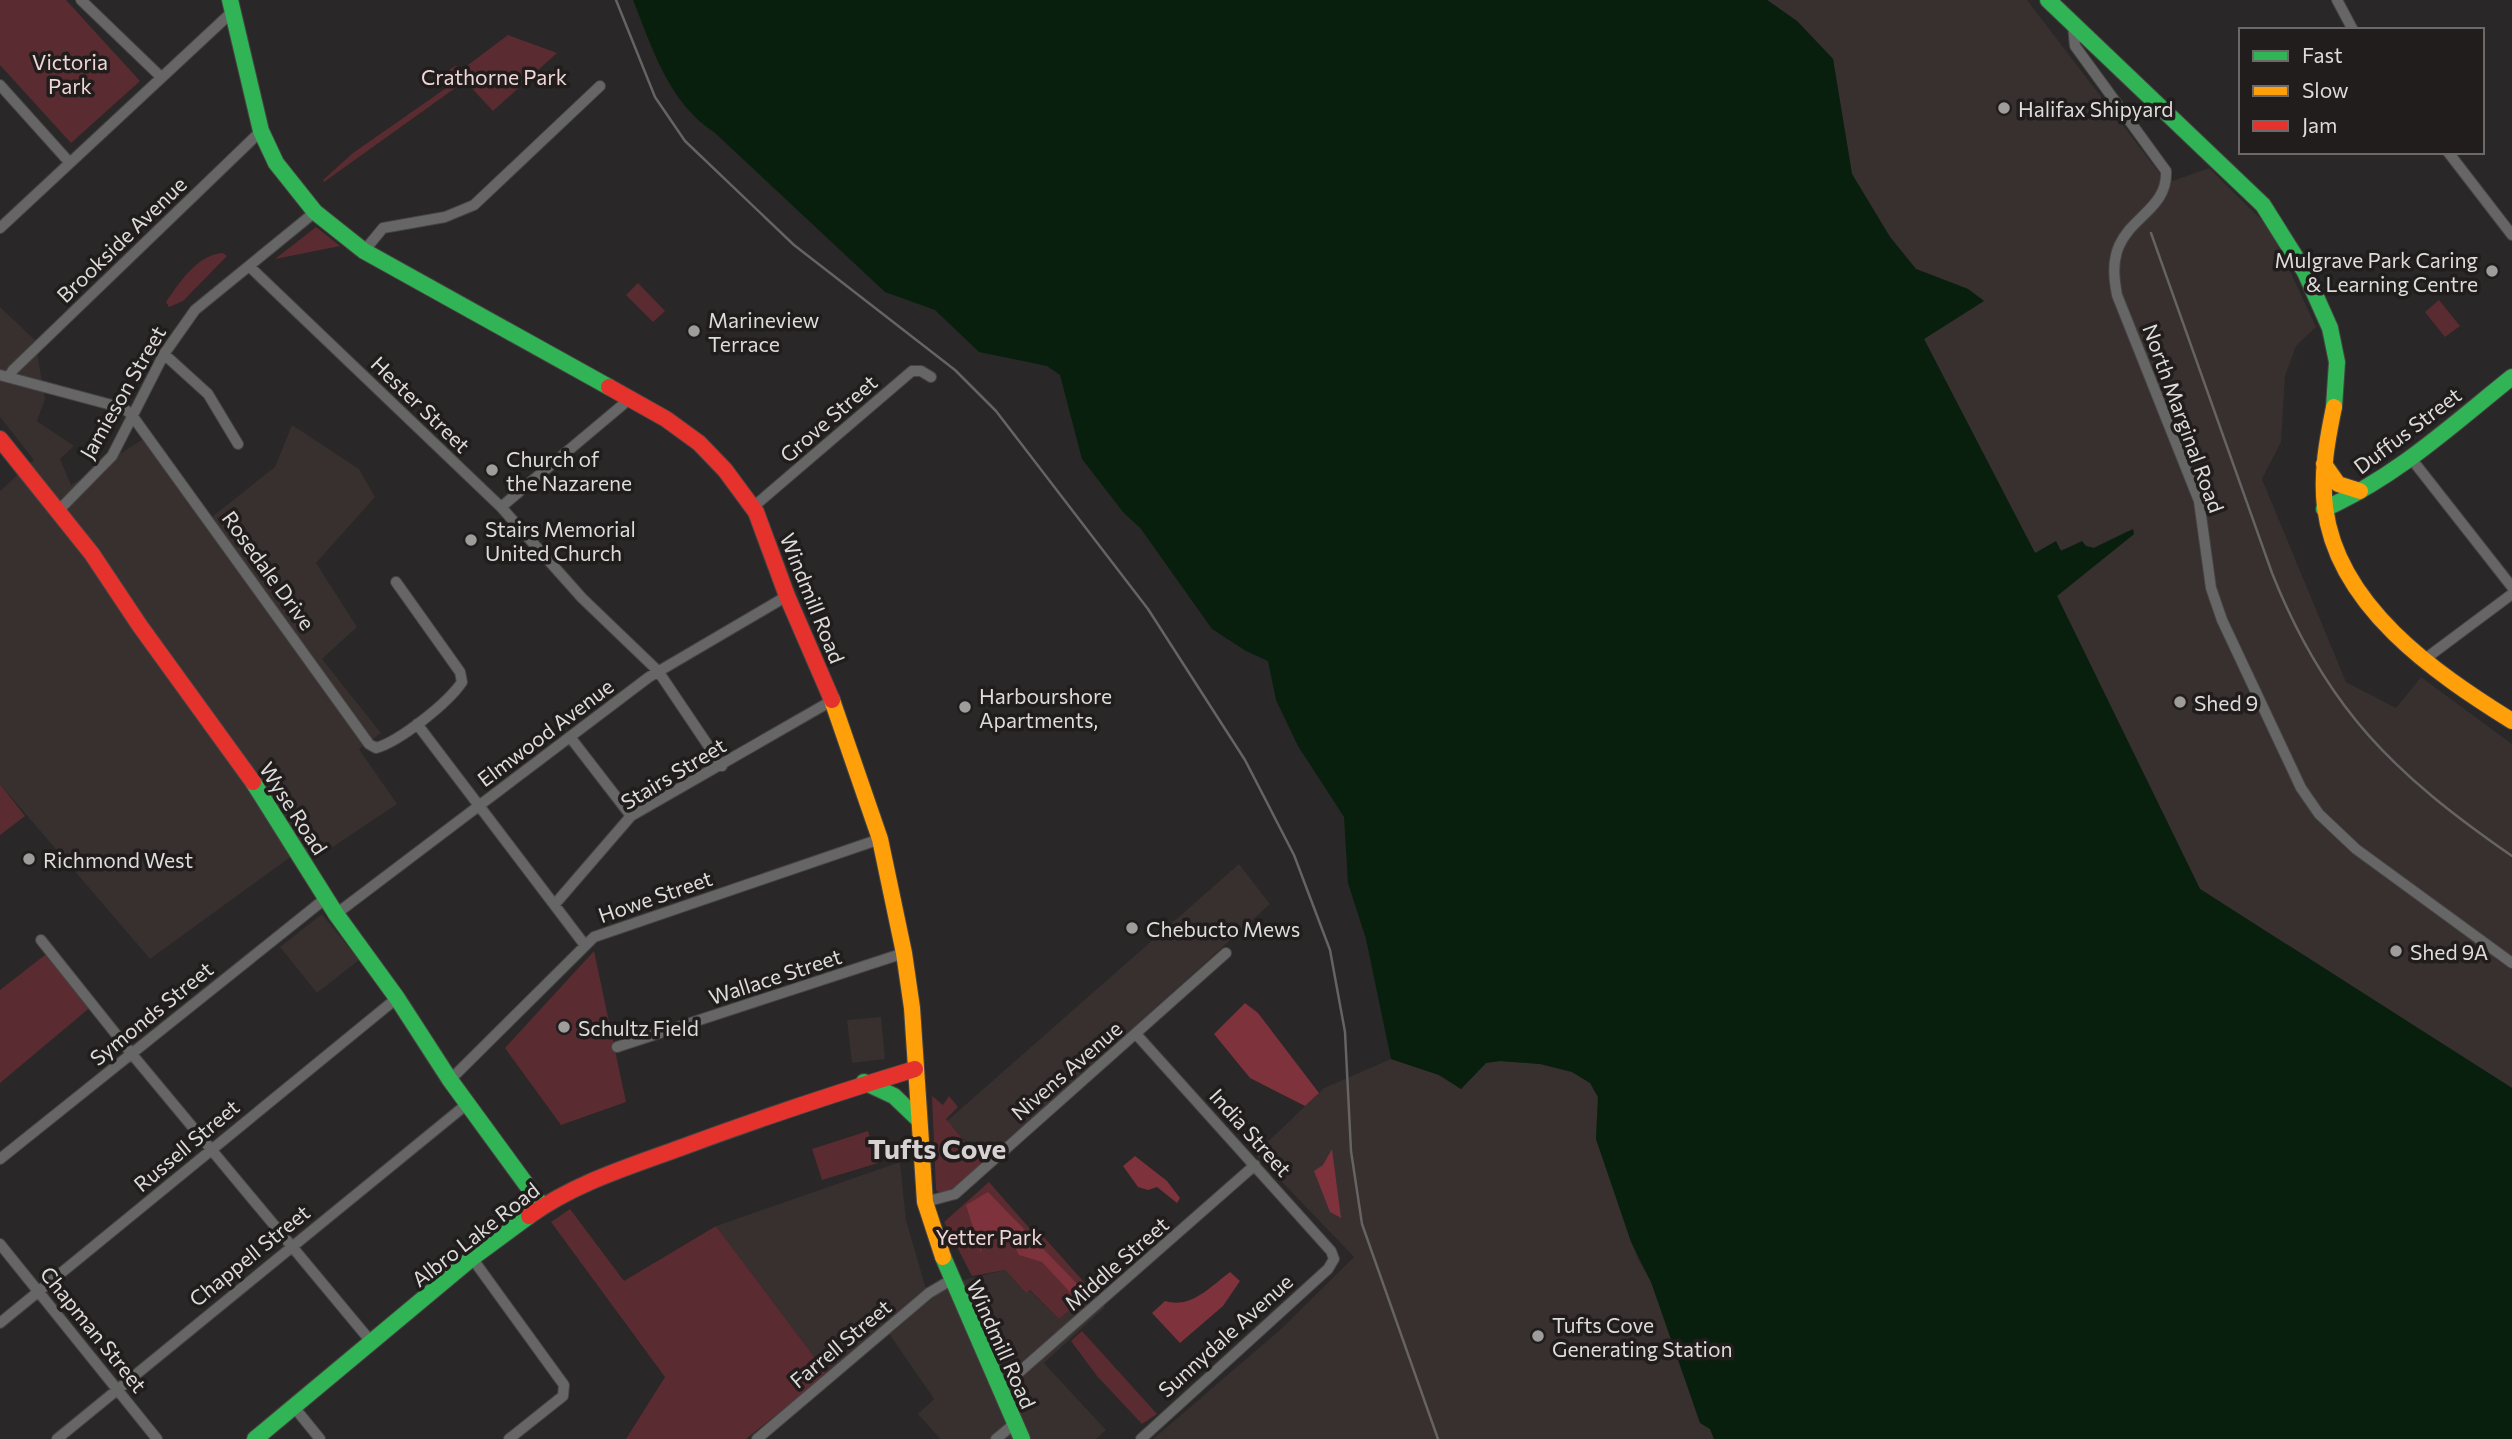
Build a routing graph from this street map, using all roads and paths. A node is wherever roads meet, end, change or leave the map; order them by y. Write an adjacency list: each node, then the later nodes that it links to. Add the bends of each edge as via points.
1 (81, 0): 7 (street)
2 (2048, 0): 5 (main road)
3 (2337, 0): 6 (street)
4 (231, 6): 7 (street); 10 (main road, Windmill Road)
5 (2073, 26): 27 (main road, via 2263,205 2279,228 2305,274 2335,345 2338,387); 54 (street, North Marginal Road, via 2075,46 2166,170 2167,186 2160,198 2119,246 2117,295 2199,501 2214,599 2257,697 2301,788 2319,814 2356,849)
6 (2352, 28)
7 (161, 77): 12 (street)
8 (0, 85): 12 (street)
9 (600, 86): 16 (street, via 474,205 445,217 383,228)
10 (261, 131): 13 (main road, Windmill Road, via 276,163); 19 (street, Brookside Avenue)
11 (2450, 154): 15 (street)
12 (70, 163): 14 (street)
13 (315, 212): 16 (main road, Windmill Road); 17 (street, Jamieson Street)
14 (0, 228)
15 (2512, 235)
16 (364, 251): 22 (main road, Windmill Road)
17 (250, 267): 18 (street, Jamieson Street, via 194,310); 29 (street, Hester Street)
18 (164, 354): 23 (street, Jamieson Street); 25 (street, via 208,394)
19 (5, 376): 23 (street)
20 (931, 377): 30 (street, Grove Street, via 912,371)
21 (2512, 377): 26 (main road, Duffus Street)
22 (632, 397): 29 (street); 30 (main road, Windmill Road, via 699,443)
23 (131, 414): 32 (street, Jamieson Street, via 112,456); 41 (street, Rosedale Drive, via 369,744 376,748)
24 (0, 439): 32 (main road, Wyse Road)
25 (238, 444)
26 (2410, 457): 28 (main road, Duffus Street); 34 (street)
27 (2323, 463): 28 (main road, via 2340,488); 31 (main road)
28 (2360, 491): 31 (main road, Duffus Street)
29 (501, 507): 38 (street, Hester Street, via 582,598)
30 (752, 508): 36 (main road, Windmill Road)
31 (2324, 509): 37 (main road, via 2338,555 2367,603 2391,632)
32 (58, 511): 47 (main road, Wyse Road, via 258,788)
33 (396, 582): 41 (street, via 460,672 462,682)
34 (2512, 587)
35 (2512, 594): 37 (street)
36 (787, 596): 38 (street, Elmwood Avenue); 39 (main road, Windmill Road)
37 (2425, 660): 40 (main road)
38 (658, 671): 42 (street, Elmwood Avenue); 43 (street, Hester Street)
39 (833, 700): 43 (street, Stairs Street); 46 (main road, Windmill Road)
40 (2512, 721)
41 (417, 724): 44 (street)
42 (570, 737): 44 (street, Elmwood Avenue); 45 (street)
43 (722, 766): 45 (street, Stairs Street)
44 (479, 807): 48 (street); 49 (street, Elmwood Avenue)
45 (632, 816): 48 (street, Stairs Street)
46 (880, 839): 51 (street, Howe Street, via 593,937); 52 (main road, Windmill Road)
47 (326, 898): 49 (main road, Wyse Road); 58 (street, Symonds Street)
48 (555, 904): 51 (street)
49 (336, 914): 55 (main road, Wyse Road)
50 (41, 940): 58 (street)
51 (584, 944): 60 (street, Howe Street)
52 (904, 953): 57 (street, Wallace Street); 59 (main road, Windmill Road)
53 (1226, 953): 56 (street, Nivens Avenue)
54 (2512, 963)
55 (397, 998): 60 (main road, Wyse Road); 64 (street, Russell Street)
56 (1136, 1034): 66 (street, India Street); 67 (street, Nivens Avenue, via 955,1194)
57 (617, 1047)
58 (131, 1054): 64 (street); 65 (street, Symonds Street)
59 (915, 1069): 61 (main road, Albro Lake Road); 63 (main road, Windmill Road)
60 (450, 1080): 62 (main road, Wyse Road)
61 (864, 1082): 63 (main road, via 905,1102); 68 (main road, Albro Lake Road, via 597,1178)
62 (467, 1104): 68 (main road, Wyse Road); 70 (street, Chappell Street)
63 (918, 1119): 67 (main road, Windmill Road)
64 (210, 1149): 70 (street); 74 (street, Russell Street)
65 (0, 1159)
66 (1255, 1165): 72 (street, India Street); 77 (street, Middle Street)
67 (925, 1202): 73 (main road, Windmill Road)
68 (542, 1206): 71 (main road, Albro Lake Road)
69 (0, 1244): 74 (street, Chapman Street)
70 (290, 1246): 76 (street); 78 (street, Chappell Street)
71 (472, 1258): 76 (main road, Albro Lake Road); 85 (street, via 564,1385 564,1396)
72 (1334, 1259): 88 (street, Sunnydale Avenue)
73 (951, 1280): 77 (main road, Windmill Road); 86 (street, Farrell Street, via 929,1293)
74 (40, 1293): 75 (street, Russell Street); 78 (street, Chapman Street)
75 (0, 1324)
76 (373, 1344): 79 (main road, Albro Lake Road)
77 (999, 1386): 80 (main road, Windmill Road)
78 (116, 1389): 81 (street, Chappell Street); 82 (street, Chapman Street)
79 (294, 1407): 83 (main road, Albro Lake Road); 84 (street)
80 (1018, 1432): 87 (street)
81 (57, 1439)
82 (157, 1439)
83 (255, 1439)
84 (320, 1439)
85 (509, 1439)
86 (757, 1439)
87 (996, 1439)
88 (1141, 1439)

